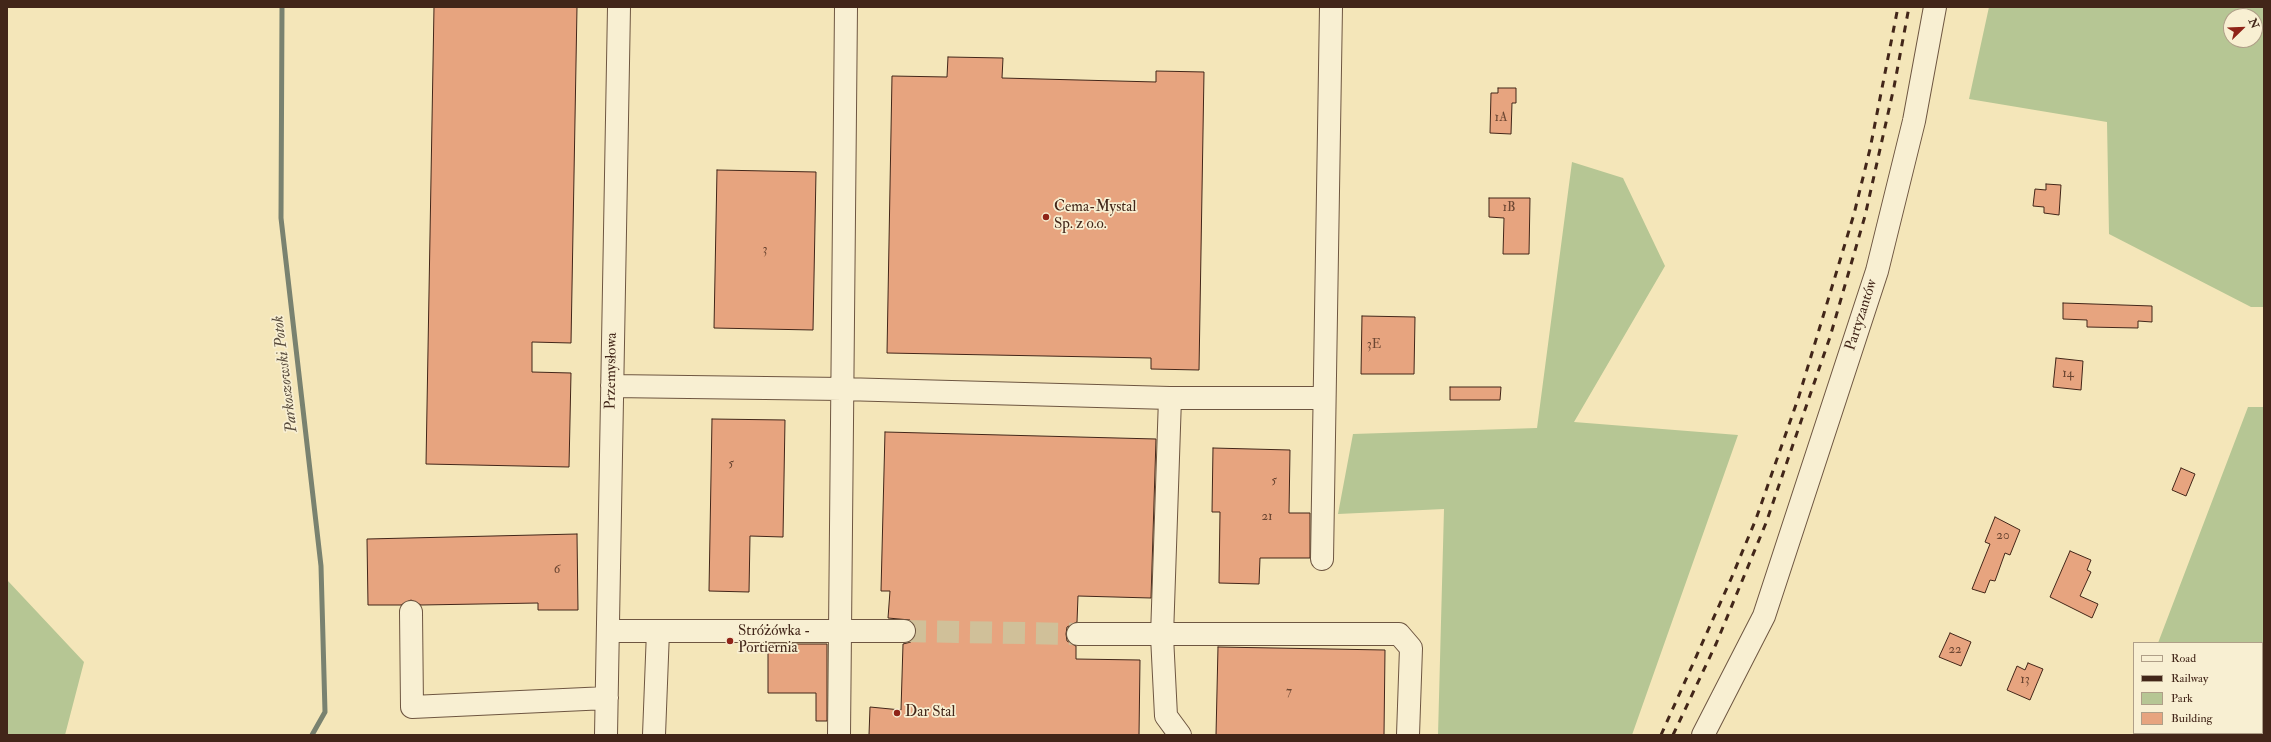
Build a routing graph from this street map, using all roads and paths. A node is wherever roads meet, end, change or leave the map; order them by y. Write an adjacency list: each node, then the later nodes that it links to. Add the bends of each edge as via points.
1 (619, 7): 5 (street, Przemysłowa)
2 (846, 7): 6 (street)
3 (1331, 7): 8 (street)
4 (1936, 7): 23 (street, Partyzantów, via 1914,121 1877,271 1764,616)
5 (612, 386): 6 (street); 12 (street, Przemysłowa)
6 (842, 389): 7 (street); 11 (street)
7 (1170, 398): 8 (street); 16 (street)
8 (1324, 398): 9 (street)
9 (1322, 559)
10 (411, 612): 17 (street, via 412,707)
11 (840, 630): 13 (street); 14 (street); 20 (street)
12 (608, 631): 13 (street); 17 (street, Przemysłowa)
13 (658, 631): 19 (street)
14 (904, 632)
15 (1078, 634): 16 (street)
16 (1162, 636): 21 (street, via 1166,716); 22 (street, via 1399,634 1411,648)
17 (607, 698): 18 (street, Przemysłowa)
18 (606, 735)
19 (654, 735)
20 (839, 735)
21 (1180, 735)
22 (1408, 735)
23 (1703, 735)

